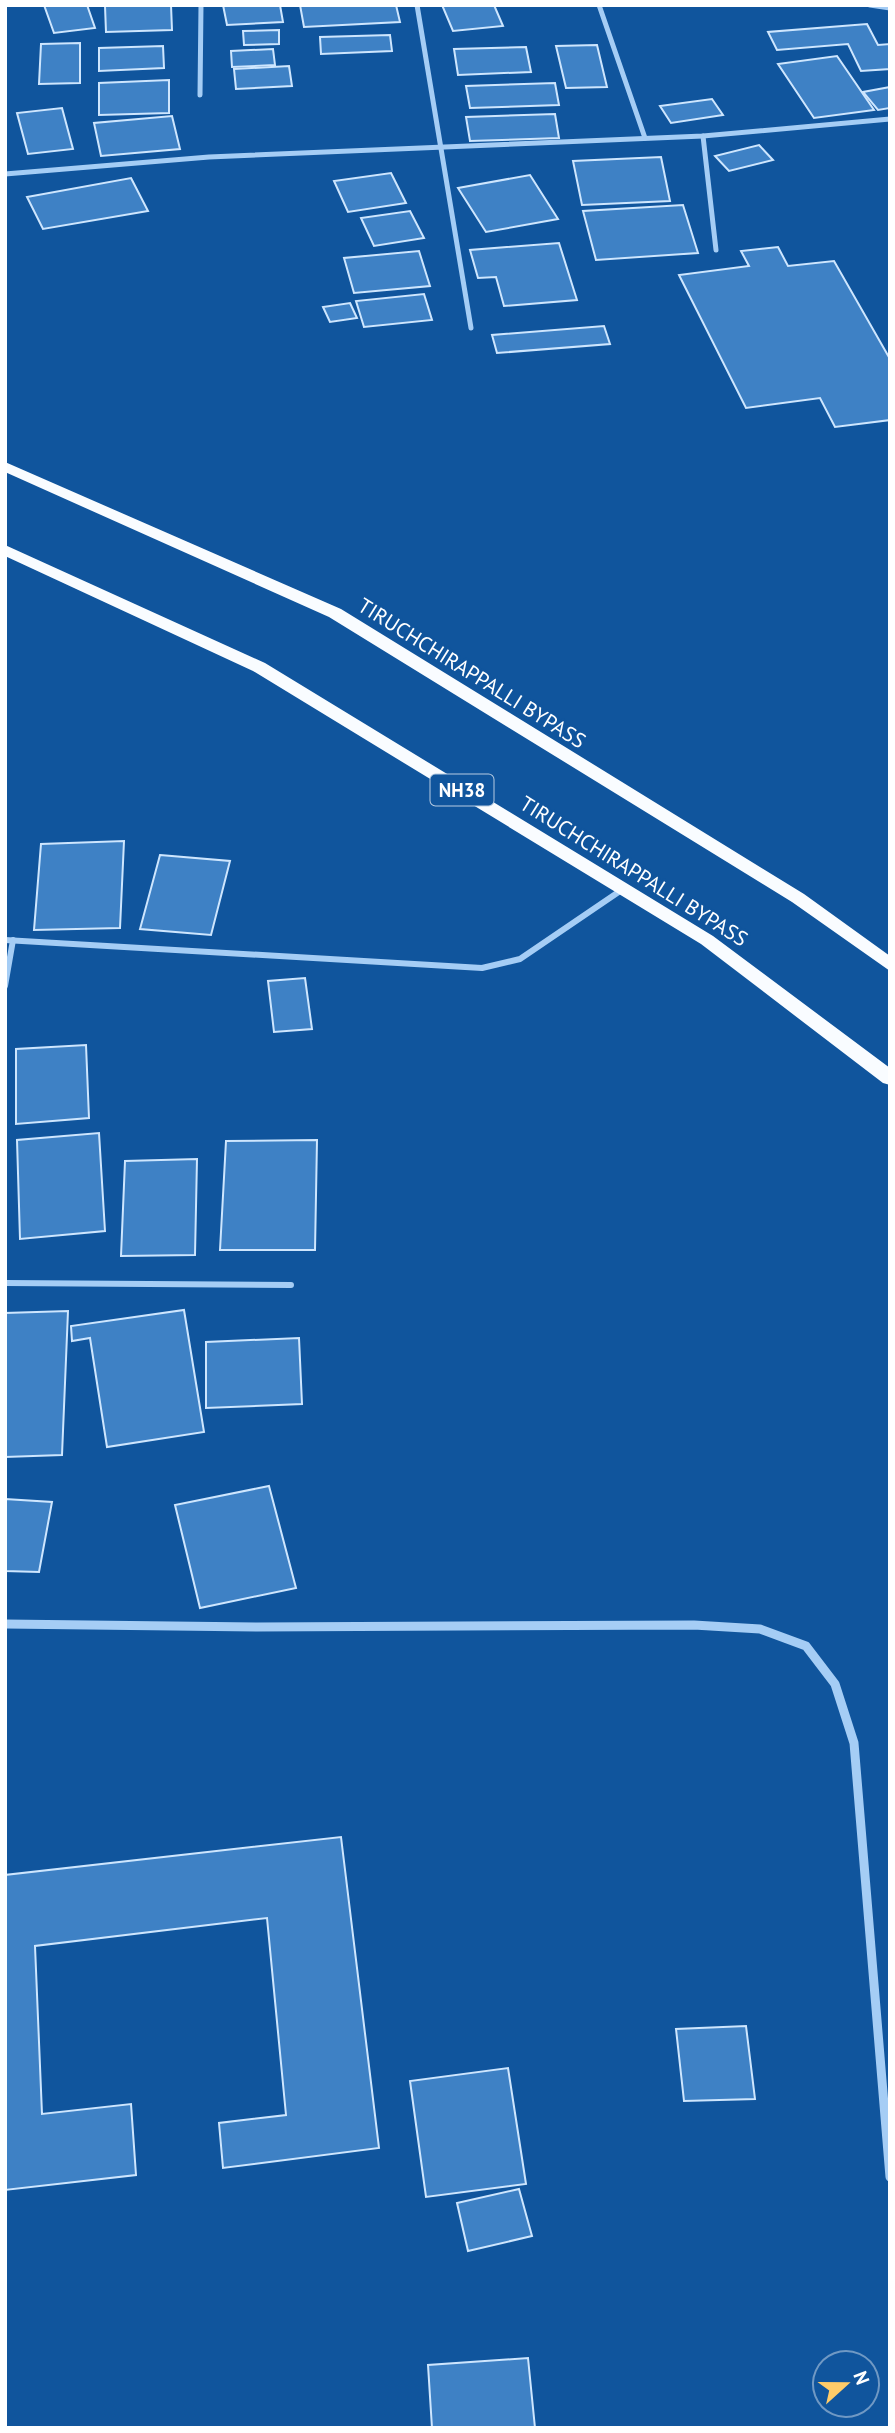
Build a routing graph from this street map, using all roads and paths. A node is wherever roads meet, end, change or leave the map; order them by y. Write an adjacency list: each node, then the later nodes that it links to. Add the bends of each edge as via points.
1 (201, 5): 6 (street)
2 (417, 5): 10 (street)
3 (599, 5): 9 (street)
4 (870, 5): 5 (street)
5 (890, 8)
6 (200, 95)
7 (890, 119): 8 (street)
8 (703, 136): 9 (street); 12 (street)
9 (645, 138): 10 (street)
10 (440, 148): 11 (street, via 209,158); 13 (street)
11 (5, 174)
12 (716, 250)
13 (471, 328)
14 (5, 466): 18 (highway, TIRUCHCHIRAPPALLI BYPASS, via 335,613 798,898)
15 (5, 550): 16 (highway, TIRUCHCHIRAPPALLI BYPASS / NH38, via 259,667)
16 (623, 889): 17 (street, via 520,959 482,968); 20 (highway, TIRUCHCHIRAPPALLI BYPASS / NH38, via 707,940)
17 (9, 940): 19 (street)
18 (890, 965)
19 (5, 986)
20 (890, 1078)
21 (5, 1283): 22 (street)
22 (291, 1285)
23 (5, 1625): 24 (street, via 694,1625 760,1629 806,1646 835,1684 854,1743)
24 (890, 2177)

